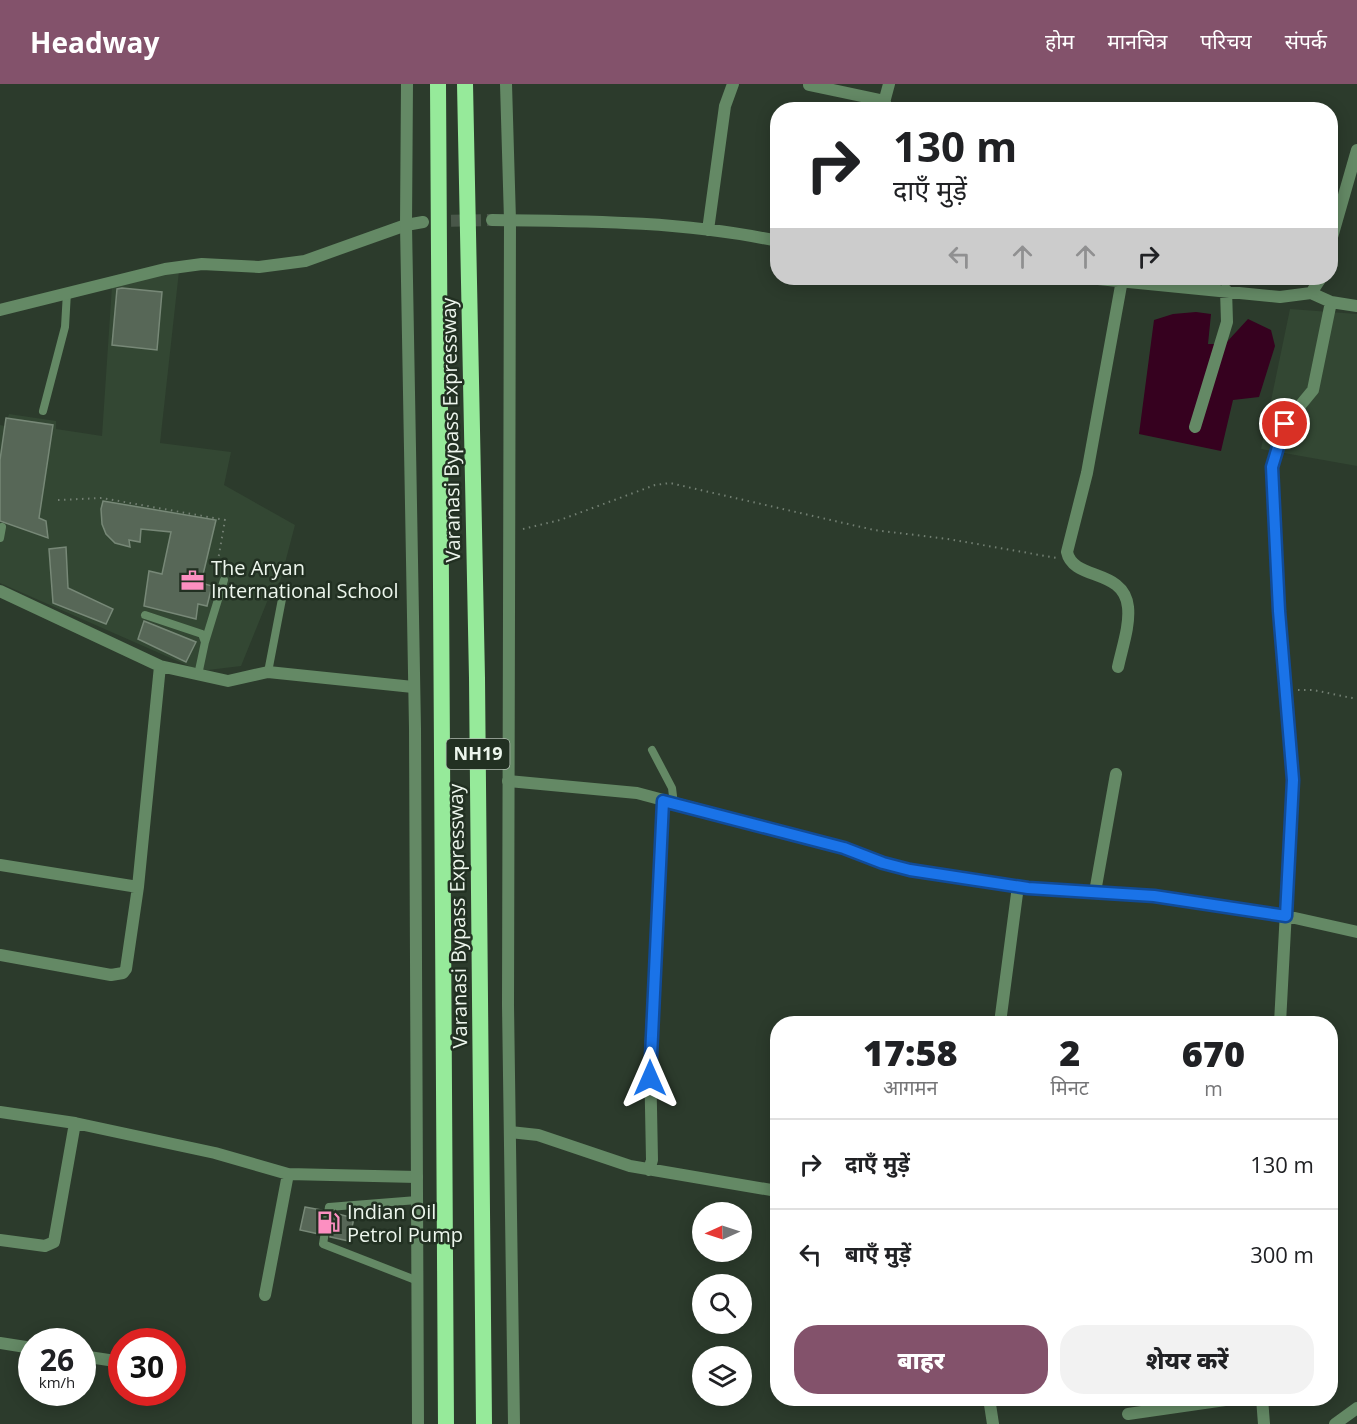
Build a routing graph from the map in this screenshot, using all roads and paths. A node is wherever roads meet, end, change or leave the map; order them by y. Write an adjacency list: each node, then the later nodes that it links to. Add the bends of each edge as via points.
1 (407, 84): 15 (street)
2 (438, 84): 78 (highway, Varanasi Bypass Expressway / NH19)
3 (465, 84): 79 (highway, Varanasi Bypass Expressway / NH19, via 477,666)
4 (506, 84): 13 (street)
5 (733, 84): 16 (street, via 725,106)
6 (889, 84): 9 (street)
7 (810, 85): 8 (street)
8 (873, 102)
9 (885, 102)
10 (1357, 150): 11 (street)
11 (1338, 216)
12 (492, 220): 13 (street)
13 (510, 220): 16 (street); 31 (street)
14 (423, 222): 15 (street)
15 (406, 225): 22 (street, via 305,261 259,267 202,264); 43 (street)
16 (708, 230): 17 (street)
17 (770, 240)
18 (1121, 285): 33 (street, via 1087,473 1067,546)
19 (1174, 285): 21 (street)
20 (1316, 285): 23 (street)
21 (1226, 290): 23 (street, via 1280,297); 28 (street, via 1227,322)
22 (67, 292): 26 (street); 27 (lane, via 65,327)
23 (1311, 293): 24 (street)
24 (1331, 302): 25 (street); 44 (street, via 1313,390 1285,424 1273,459)
25 (1357, 306)
26 (0, 310)
27 (43, 411)
28 (1195, 427)
29 (58, 500): 34 (path, via 102,498 225,520 215,578)
30 (2, 527): 32 (lane)
31 (511, 530): 33 (path, via 549,524 670,483 874,530); 48 (street)
32 (0, 538)
33 (1068, 560): 40 (street, via 1119,585 1125,595 1128,618)
34 (224, 580): 38 (lane)
35 (0, 591): 39 (street)
36 (282, 599): 41 (lane)
37 (145, 615): 38 (lane, via 202,634)
38 (205, 642): 42 (lane)
39 (160, 666): 42 (street); 52 (street)
40 (1118, 667)
41 (268, 672): 42 (street, via 228,681); 43 (street)
42 (198, 675)
43 (413, 687): 64 (street)
44 (1286, 692): 45 (path, via 1313,690); 54 (street, via 1293,780)
45 (1357, 699)
46 (652, 750): 49 (lane, via 672,788)
47 (1116, 774): 53 (street)
48 (508, 781): 49 (street, via 637,794); 61 (street)
49 (669, 803): 51 (street, via 844,848 883,863); 62 (street, via 650,1056)
50 (0, 865): 52 (street)
51 (1018, 886): 53 (street); 57 (street)
52 (138, 887): 56 (street, via 123,973 111,975)
53 (1095, 892): 54 (street, via 1154,896)
54 (1286, 916): 55 (street); 58 (street)
55 (1357, 932)
56 (0, 955)
57 (1001, 1016)
58 (1280, 1016)
59 (0, 1112): 60 (street)
60 (75, 1123): 63 (street); 67 (street, via 54,1242 45,1246)
61 (510, 1132): 62 (street, via 538,1135); 80 (street)
62 (649, 1170): 65 (street)
63 (288, 1173): 64 (street); 69 (street)
64 (417, 1177): 66 (street)
65 (770, 1190)
66 (417, 1200): 68 (street); 68 (lane, via 329,1207 323,1244)
67 (0, 1240)
68 (418, 1281): 77 (street)
69 (265, 1295)
70 (0, 1343): 71 (street)
71 (18, 1346)
72 (990, 1406): 81 (street)
73 (1184, 1406): 76 (street)
74 (1263, 1406): 82 (street)
75 (1357, 1408): 83 (street)
76 (1128, 1414)
77 (418, 1424)
78 (446, 1424)
79 (484, 1424)
80 (514, 1424)
81 (993, 1424)
82 (1264, 1424)
83 (1335, 1424)

